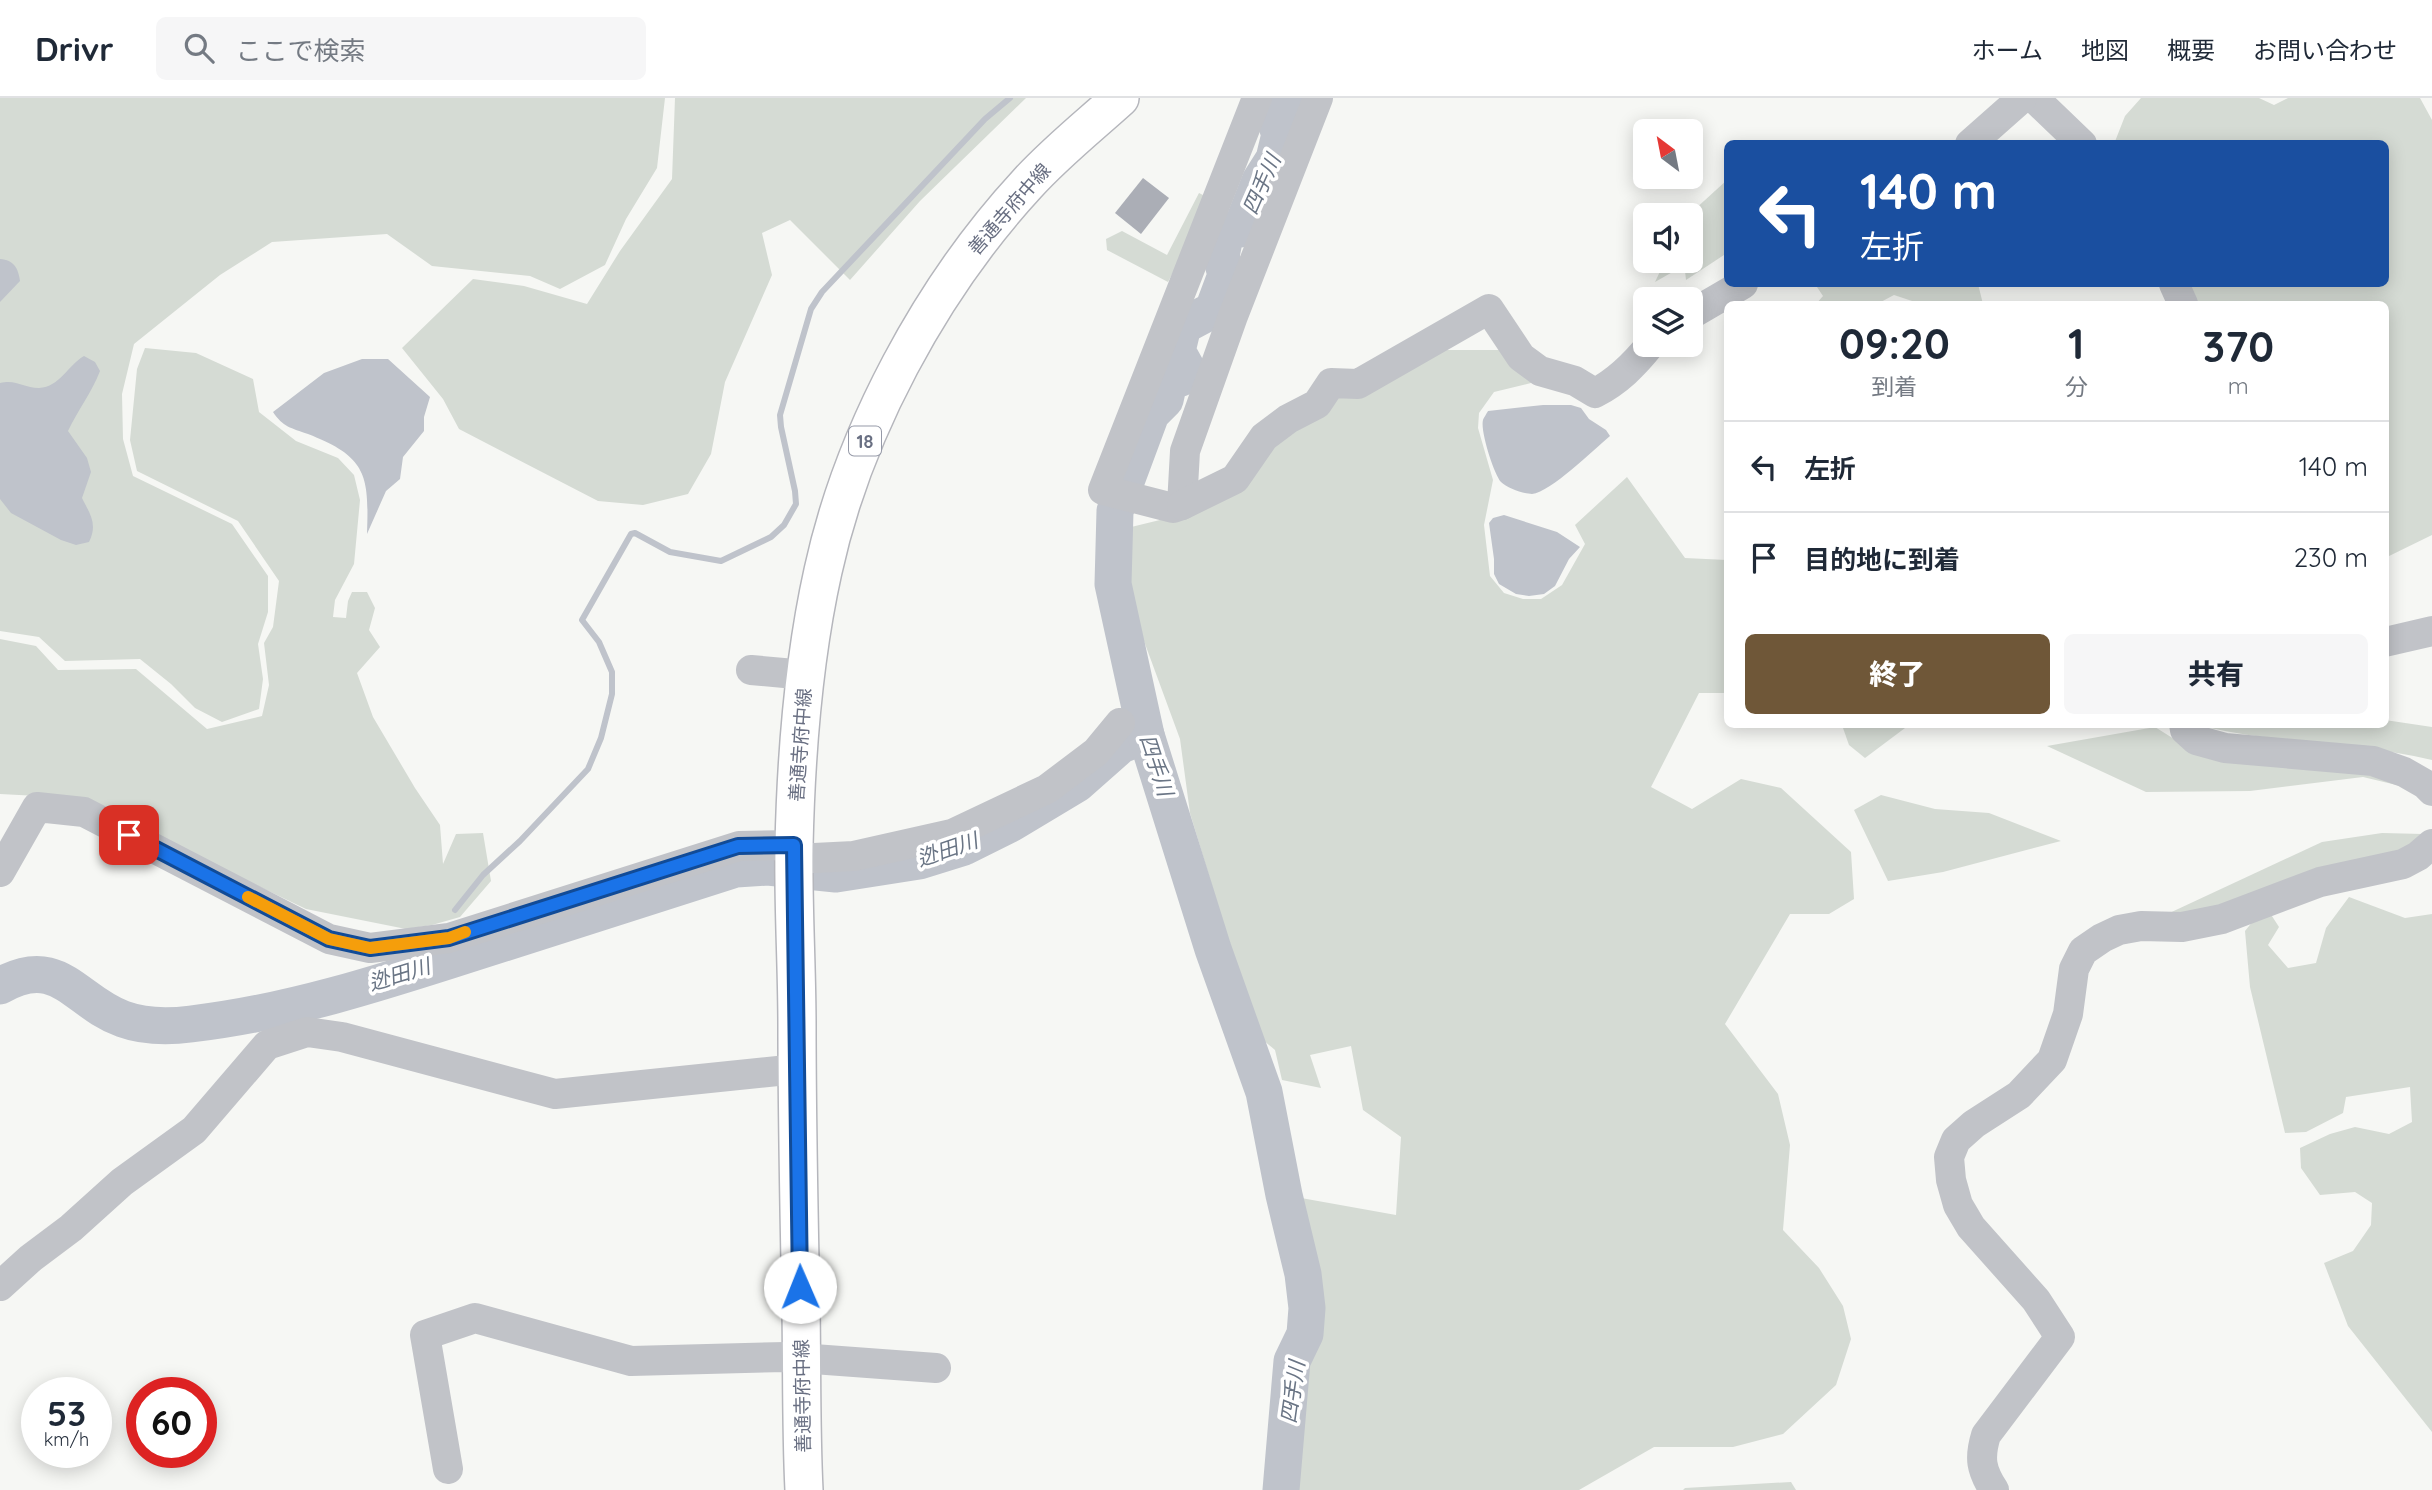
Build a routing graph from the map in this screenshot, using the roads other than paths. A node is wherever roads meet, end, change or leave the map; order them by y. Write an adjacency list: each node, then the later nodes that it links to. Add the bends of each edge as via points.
1 (1120, 98): 15 (main road, 善通寺府中線 / 18, via 1010,203 954,274 918,331 885,396 844,499 823,569)
2 (1257, 98): 11 (street, via 1103,490)
3 (1318, 98): 11 (street, via 1185,451)
4 (2022, 98): 6 (street)
5 (2034, 98): 7 (street)
6 (1975, 140)
7 (2078, 140)
8 (1739, 287): 9 (street)
9 (1703, 308)
10 (1640, 357): 11 (street, via 1611,385 1595,393 1540,370 1521,356 1489,309 1358,384 1331,383 1317,404 1264,438 1236,479)
11 (1178, 507)
12 (2432, 631): 13 (street)
13 (2389, 641)
14 (751, 670): 15 (street)
15 (806, 675): 20 (main road, 善通寺府中線 / 18)
16 (1120, 723): 20 (street, via 1096,752 1047,789 952,834 854,856)
17 (2185, 728): 18 (street, via 2196,740 2225,748 2373,761 2404,772)
18 (2432, 791)
19 (2432, 844): 28 (street, via 2403,864 2320,882 2222,919 2182,927 2119,930 2083,951 2074,969 2068,1014 2052,1060 2019,1096 1956,1140 1949,1157 1958,1205 1971,1227 2036,1300 2060,1337 1986,1435 1980,1454 1985,1477)
20 (794, 862): 21 (street, via 738,846 449,938 370,948 329,939 84,812 37,807); 22 (main road, 善通寺府中線 / 18)
21 (0, 872)
22 (797, 1069): 23 (street, via 555,1094 342,1037 307,1032 267,1045 194,1130 122,1182); 24 (main road, 善通寺府中線 / 18)
23 (0, 1286)
24 (801, 1358): 25 (street); 26 (street, via 631,1361 475,1318 425,1335); 27 (main road, 善通寺府中線 / 18)
25 (936, 1368)
26 (447, 1469)
27 (804, 1490)
28 (1994, 1490)

